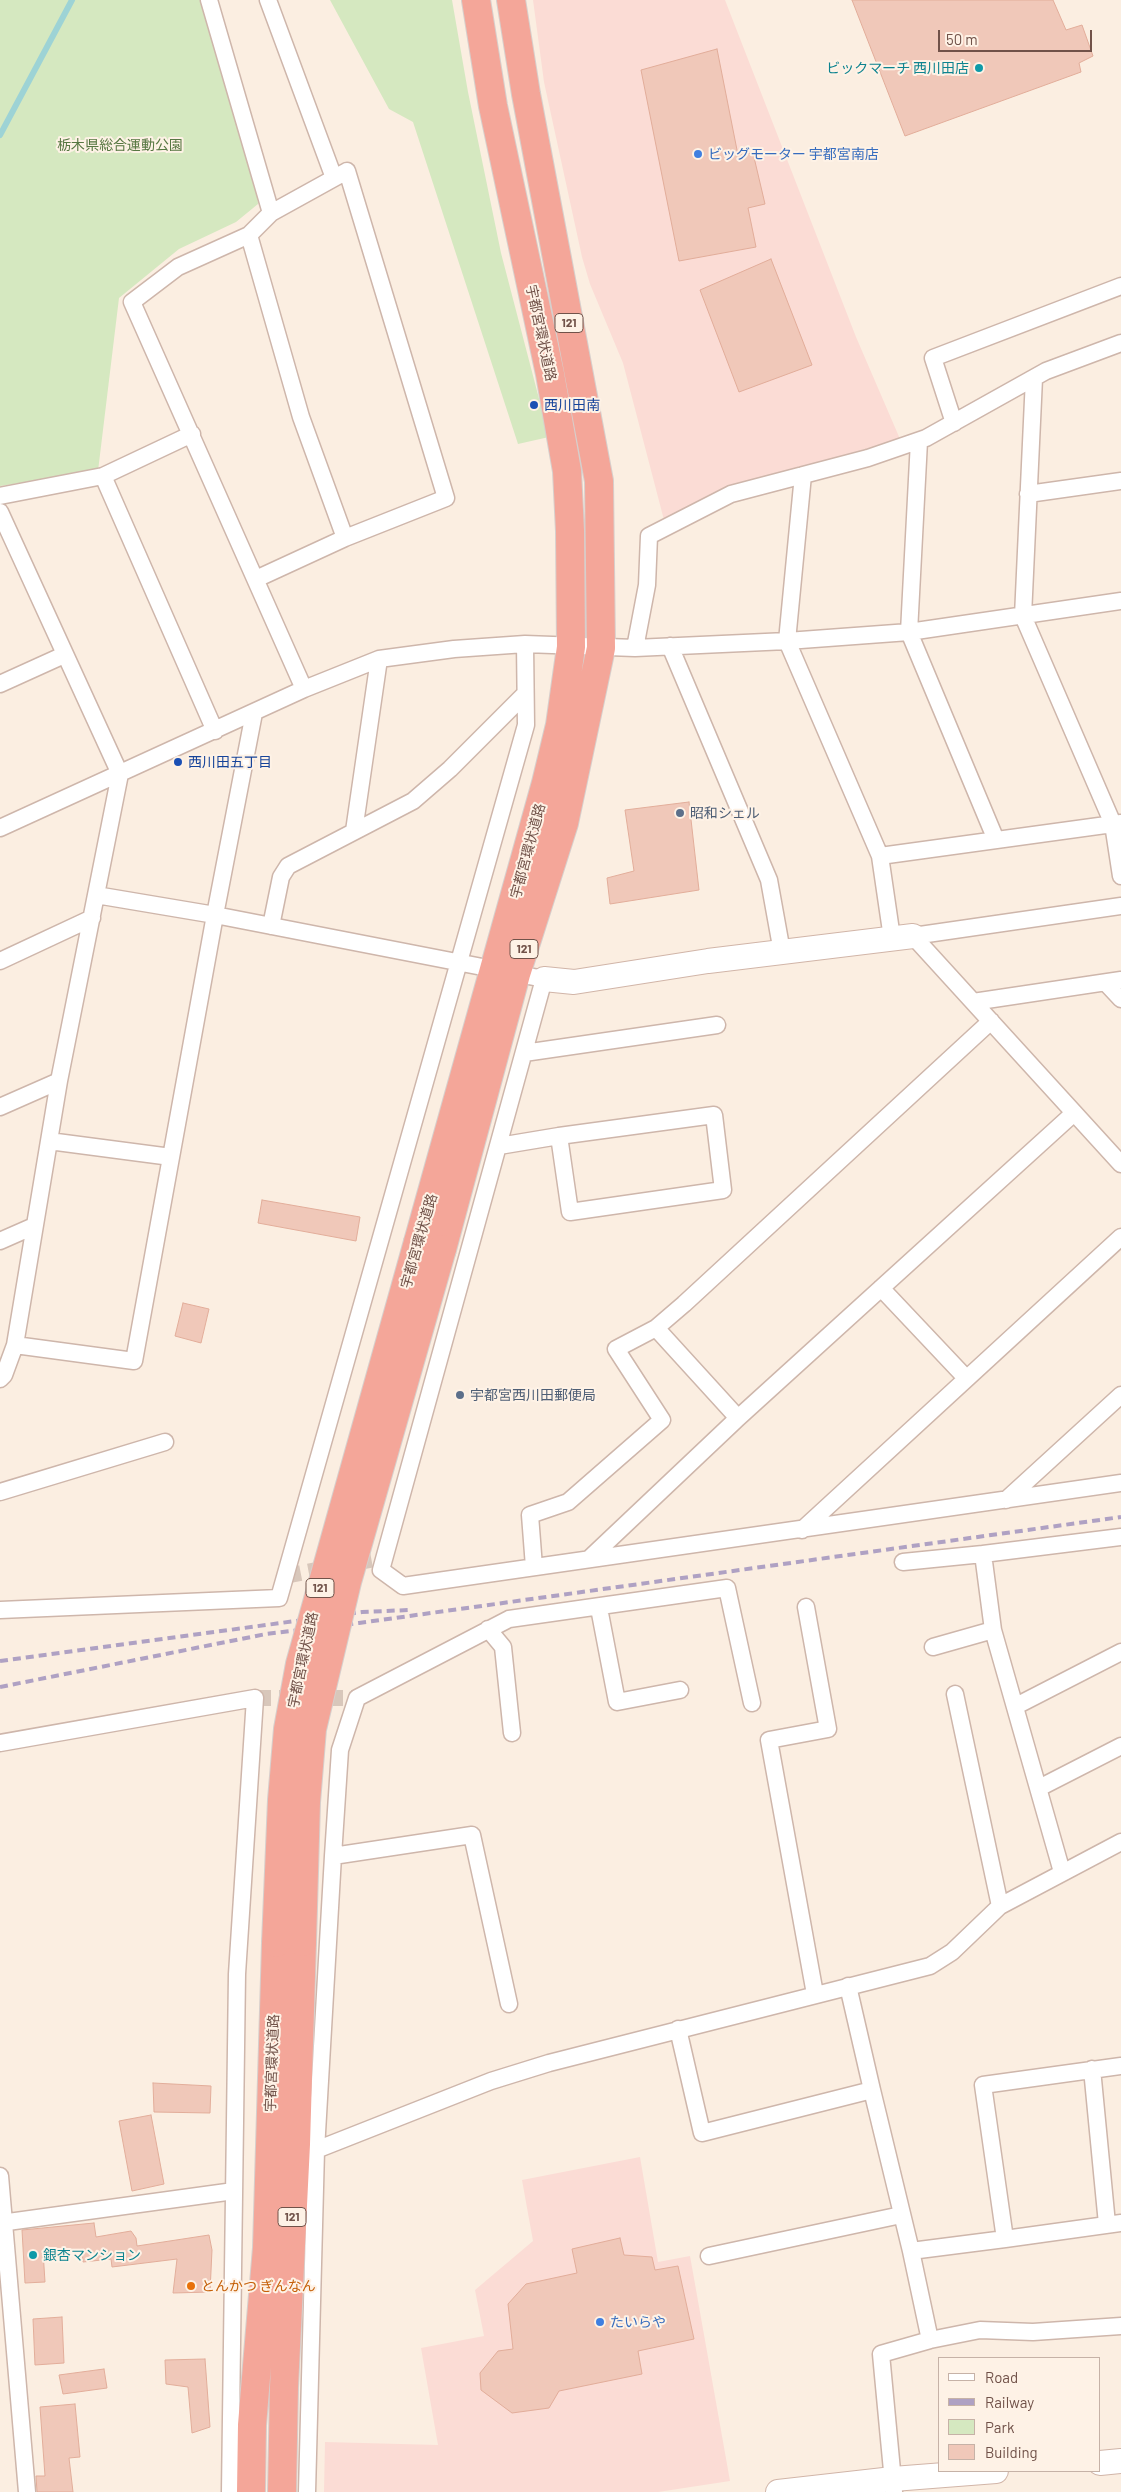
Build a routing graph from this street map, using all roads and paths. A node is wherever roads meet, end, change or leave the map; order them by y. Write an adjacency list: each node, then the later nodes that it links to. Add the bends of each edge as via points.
1 (209, 0): 6 (street)
2 (268, 0): 5 (street)
3 (476, 0): 28 (highway, 宇都宮環状道路 / 121, via 493,106 550,374 567,471)
4 (511, 0): 29 (highway, 宇都宮環状道路 / 121, via 599,481)
5 (334, 178): 6 (street); 20 (street, via 347,171 446,498)
6 (271, 213): 7 (street)
7 (249, 235): 12 (street, via 178,267 132,302); 20 (street, via 300,417)
8 (1121, 286): 11 (street, via 934,358)
9 (1121, 343): 10 (street)
10 (1034, 378): 11 (street); 17 (street)
11 (954, 423): 13 (street)
12 (192, 434): 14 (street); 21 (street)
13 (919, 441): 15 (street); 24 (street)
14 (103, 476): 18 (street); 37 (street)
15 (803, 476): 25 (street); 30 (street, via 731,494 649,536 647,585)
16 (1121, 481): 17 (street)
17 (1028, 494): 23 (street)
18 (0, 496)
19 (0, 512): 31 (street)
20 (345, 538): 21 (street)
21 (256, 579): 34 (street)
22 (1121, 601): 23 (street)
23 (1023, 616): 24 (street); 39 (street)
24 (909, 632): 25 (street); 42 (street)
25 (787, 641): 27 (street); 43 (street)
26 (525, 644): 28 (street); 32 (street, via 454,648); 35 (street)
27 (670, 646): 30 (street); 51 (street, via 769,880)
28 (571, 647): 29 (street); 54 (highway, 宇都宮環状道路 / 121, via 558,735)
29 (601, 648): 30 (street); 54 (highway, 宇都宮環状道路 / 121, via 564,823)
30 (635, 648)
31 (64, 655): 33 (street); 38 (street)
32 (379, 659): 34 (street); 41 (street)
33 (0, 684)
34 (304, 690): 36 (street)
35 (524, 695): 41 (street, via 413,801); 53 (street, via 526,725)
36 (254, 713): 37 (street); 47 (street)
37 (215, 731): 38 (street)
38 (120, 774): 40 (street); 45 (street)
39 (1117, 823): 42 (street); 44 (street)
40 (0, 828)
41 (354, 831): 49 (street, via 288,866 281,878)
42 (996, 840): 43 (street)
43 (880, 856): 50 (street)
44 (1121, 876)
45 (96, 895): 47 (street); 48 (street)
46 (1121, 906): 50 (street)
47 (215, 915): 49 (street); 68 (street)
48 (92, 918): 52 (street); 62 (street)
49 (271, 926): 53 (street)
50 (902, 937): 51 (street); 58 (street)
51 (782, 952): 55 (street, via 574,982)
52 (0, 960)
53 (459, 962): 54 (street); 92 (street, via 279,1598)
54 (506, 971): 55 (street); 109 (highway, 宇都宮環状道路 / 121, bridge, via 430,1246 312,1729)
55 (544, 979): 61 (street)
56 (1114, 981): 57 (street); 58 (street)
57 (1121, 999)
58 (973, 1002): 59 (street)
59 (991, 1021): 64 (street); 74 (street)
60 (717, 1025): 61 (street)
61 (524, 1053): 67 (street)
62 (59, 1081): 63 (street); 66 (street)
63 (0, 1107)
64 (1074, 1113): 69 (street); 73 (street)
65 (559, 1136): 65 (street, via 714,1115 723,1190 570,1212); 67 (street)
66 (49, 1141): 68 (street); 70 (street)
67 (498, 1146): 89 (street, via 382,1570 402,1586)
68 (171, 1157): 75 (street, via 134,1361)
69 (1121, 1164)
70 (34, 1226): 72 (street); 75 (street)
71 (1121, 1237): 77 (street)
72 (0, 1241)
73 (881, 1288): 77 (street); 79 (street)
74 (656, 1328): 79 (street); 89 (street, via 616,1349 662,1420 568,1502 530,1515)
75 (15, 1345): 76 (street)
76 (0, 1378)
77 (966, 1378): 84 (street)
78 (1121, 1395): 83 (street)
79 (738, 1418): 87 (street)
80 (164, 1442): 82 (street)
81 (1121, 1483): 83 (street)
82 (0, 1492)
83 (1006, 1500): 84 (street)
84 (802, 1530): 87 (street)
85 (1121, 1537): 86 (street)
86 (983, 1554): 88 (street); 94 (street)
87 (590, 1558): 89 (street)
88 (903, 1562)
89 (534, 1567)
90 (806, 1607): 111 (street, via 828,1729 768,1740)
91 (599, 1608): 93 (street, via 509,1619); 97 (street, via 617,1702); 99 (street, via 726,1588)
92 (0, 1610)
93 (488, 1630): 101 (street, via 503,1647); 106 (street, via 357,1698 340,1750)
94 (993, 1630): 95 (street); 100 (street)
95 (933, 1647)
96 (1121, 1652): 100 (street)
97 (680, 1690)
98 (955, 1694): 108 (street)
99 (752, 1703)
100 (1016, 1706): 104 (street)
101 (512, 1733)
102 (0, 1743): 119 (street, via 255,1698 237,1974)
103 (1121, 1746): 104 (street)
104 (1039, 1788): 107 (street)
105 (1121, 1842): 107 (street)
106 (333, 1856): 112 (street, via 472,1835); 117 (street)
107 (1062, 1872): 108 (street)
108 (1000, 1906): 110 (street, via 952,1952 930,1966)
109 (289, 1943): 134 (highway, 宇都宮環状道路 / 121, via 252,2425); 135 (highway, 宇都宮環状道路 / 121, via 296,2144)
110 (848, 1986): 111 (street); 116 (street)
111 (815, 1994): 113 (street)
112 (509, 2004)
113 (678, 2029): 116 (street, via 702,2133); 117 (street, via 491,2081)
114 (1121, 2066): 115 (street)
115 (1092, 2069): 122 (street); 123 (street, via 983,2085)
116 (872, 2090): 120 (street)
117 (316, 2150): 136 (street)
118 (0, 2176): 121 (street)
119 (234, 2191): 121 (street); 133 (street)
120 (901, 2216): 124 (street); 125 (street)
121 (2, 2222): 132 (street)
122 (1114, 2223): 123 (street)
123 (1005, 2239): 124 (street)
124 (910, 2251): 127 (street)
125 (709, 2256)
126 (1121, 2326): 127 (street, via 1033,2332 980,2330)
127 (930, 2340): 131 (street, via 881,2354)
128 (1121, 2461): 129 (street)
129 (1101, 2462)
130 (989, 2472): 131 (street)
131 (893, 2486): 137 (street)
132 (27, 2492)
133 (230, 2492)
134 (251, 2492)
135 (282, 2492)
136 (307, 2492)
137 (778, 2492)

